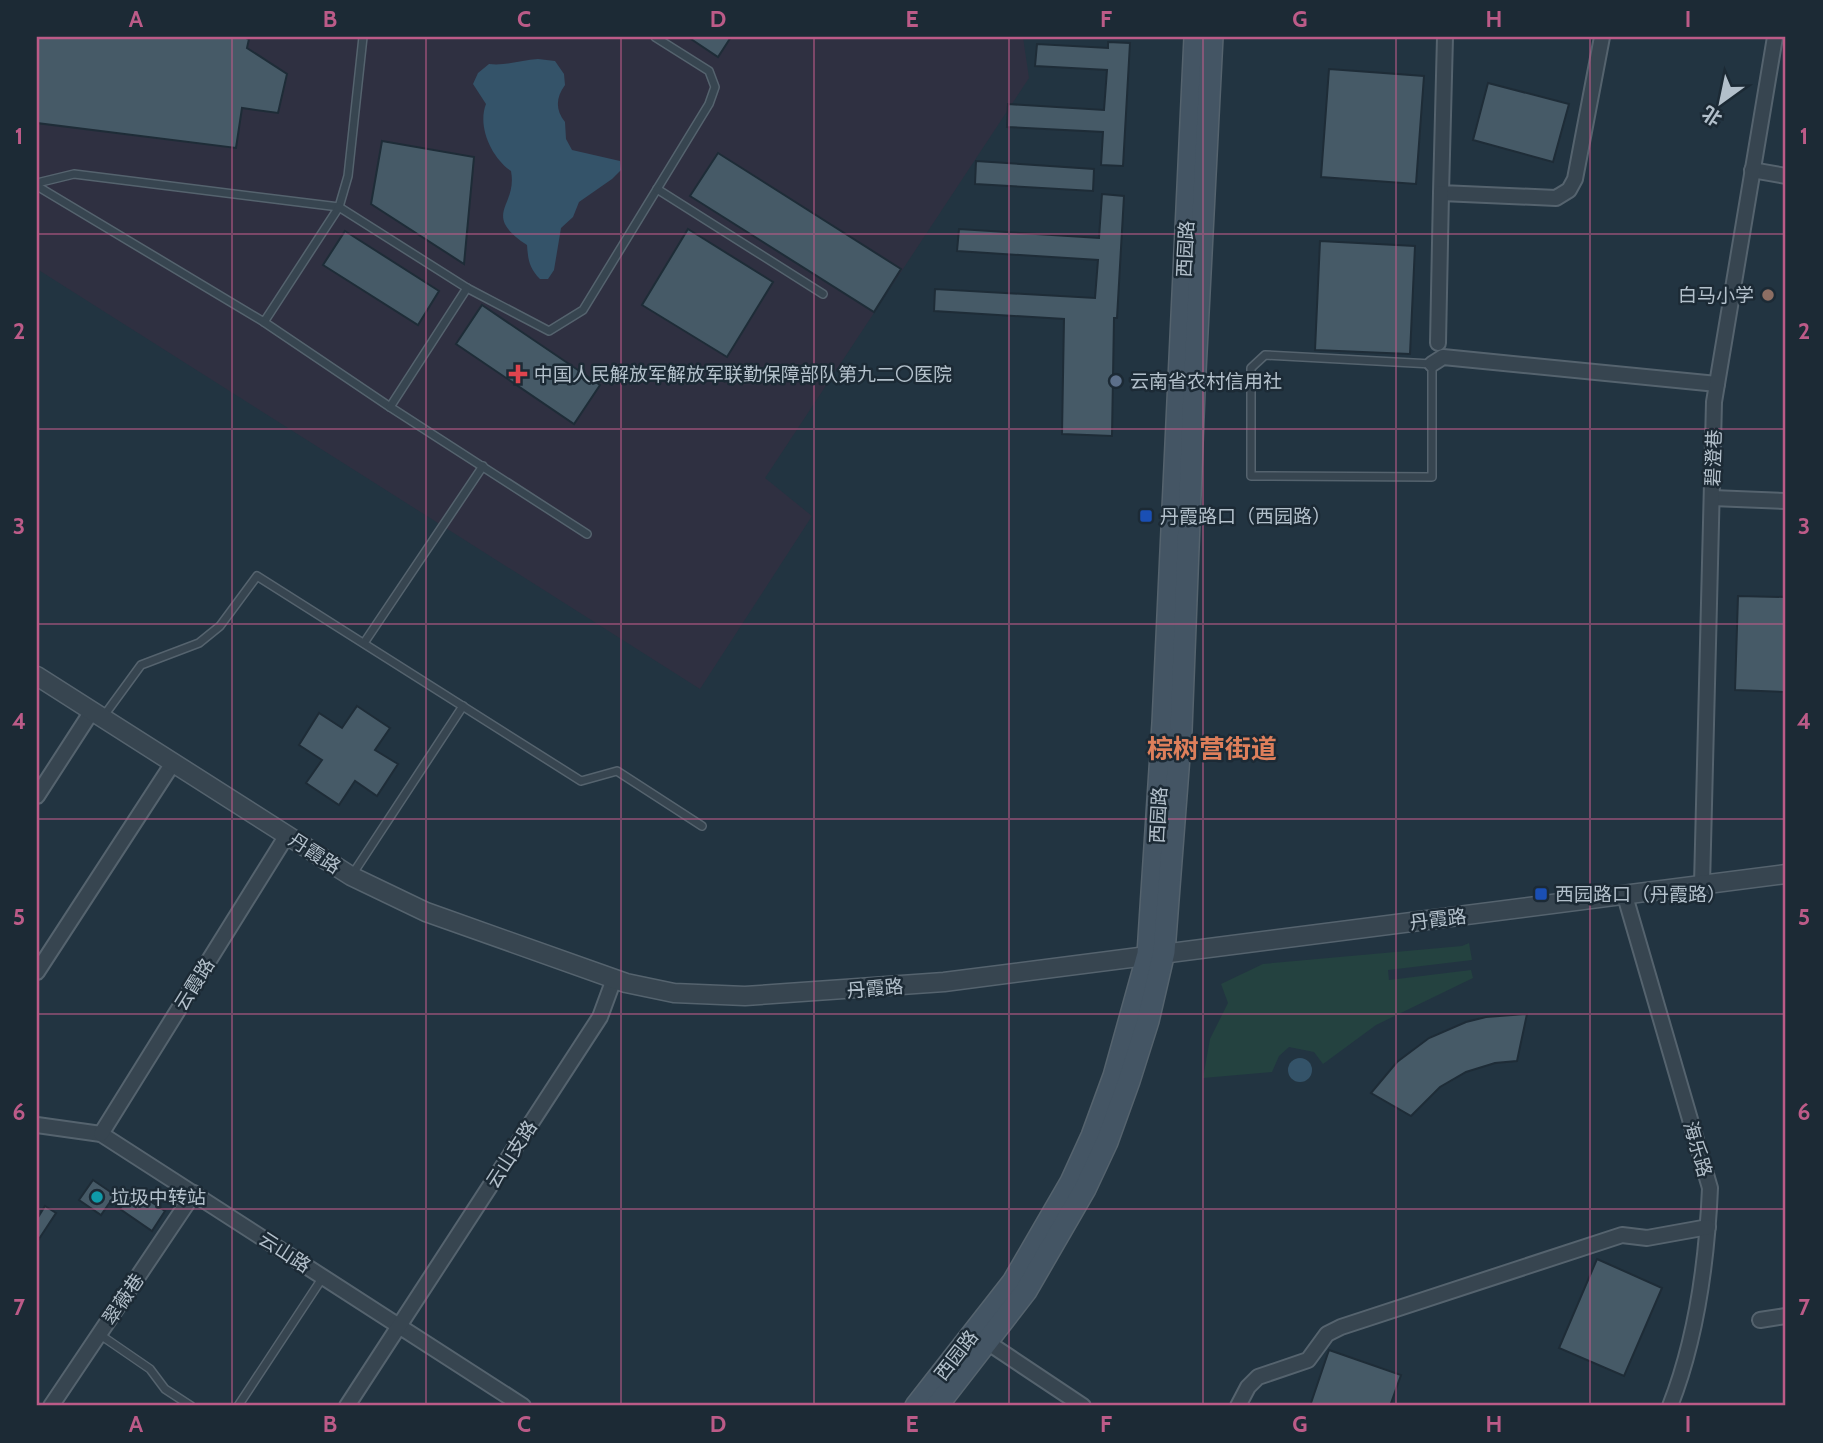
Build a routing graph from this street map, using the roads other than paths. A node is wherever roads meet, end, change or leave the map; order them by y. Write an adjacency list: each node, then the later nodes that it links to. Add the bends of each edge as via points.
1 (363, 37): 13 (lane, via 348,176)
2 (655, 37): 11 (lane, via 709,71 715,87)
3 (1195, 37): 37 (main road, 西园路)
4 (1212, 37): 37 (main road, 西园路, via 1181,730)
5 (1445, 37): 12 (street)
6 (1602, 37): 12 (street, via 1569,190 1556,198)
7 (1775, 37): 8 (street, 碧澄巷)
8 (1752, 170): 9 (street); 19 (street, 碧澄巷)
9 (1786, 176)
10 (37, 184): 13 (lane, via 74,174); 16 (lane)
11 (657, 188): 14 (lane, via 583,310 549,331); 15 (lane)
12 (1441, 193): 17 (street)
13 (339, 207): 14 (lane); 16 (lane)
14 (467, 288): 20 (lane)
15 (824, 294)
16 (264, 322): 20 (lane)
17 (1438, 343)
18 (1432, 364): 18 (lane, via 1432,477 1251,476 1251,368 1265,355); 19 (street, via 1443,357)
19 (1717, 384): 22 (street, 碧澄巷)
20 (390, 407): 21 (lane)
21 (483, 466): 24 (lane); 25 (lane)
22 (1712, 498): 23 (street); 35 (street, 碧澄巷)
23 (1786, 500)
24 (587, 534)
25 (364, 643): 27 (lane); 28 (lane, via 257,576 220,626 199,643 142,665)
26 (37, 676): 28 (street, 丹霞路)
27 (463, 706): 31 (lane, via 581,781 617,771); 34 (lane)
28 (97, 714): 29 (street, 丹霞路); 30 (street)
29 (173, 763): 32 (street, 丹霞路); 38 (street)
30 (37, 796)
31 (702, 826)
32 (287, 835): 34 (street, 丹霞路); 41 (street, 云霞路)
33 (1786, 874): 35 (street, 丹霞路)
34 (351, 876): 39 (street, 丹霞路, via 426,912)
35 (1702, 885): 36 (street, 丹霞路)
36 (1625, 896): 37 (street, 丹霞路); 43 (street, 海乐路, via 1710,1188)
37 (1156, 953): 39 (street, 丹霞路, via 944,982 746,996 674,993); 49 (main road, 西园路, via 1148,1021 1107,1142 1058,1240); 55 (main road, 西园路, via 1092,1136 1071,1182 1013,1282)
38 (37, 972)
39 (614, 979): 47 (street, 云山支路, via 600,1017)
40 (37, 1125): 41 (street, 云山路)
41 (101, 1134): 42 (street, 云山路)
42 (194, 1193): 44 (street, 云山路); 48 (street, 翠薇巷)
43 (1708, 1227): 58 (street, via 1647,1238 1622,1235 1341,1327 1327,1334 1308,1360 1258,1377); 59 (street, 海乐路, via 1688,1347)
44 (323, 1277): 47 (street, 云山路); 52 (lane)
45 (1786, 1316): 46 (street)
46 (1760, 1320)
47 (399, 1326): 53 (street, 云山支路); 54 (street, 云山路)
48 (99, 1334): 50 (street, 翠薇巷); 51 (lane, via 150,1369 165,1389)
49 (987, 1342): 56 (main road, 西园路); 57 (street)
50 (51, 1406)
51 (191, 1406)
52 (238, 1406)
53 (347, 1406)
54 (523, 1406)
55 (916, 1406)
56 (937, 1406)
57 (1083, 1406)
58 (1238, 1406)
59 (1670, 1406)

